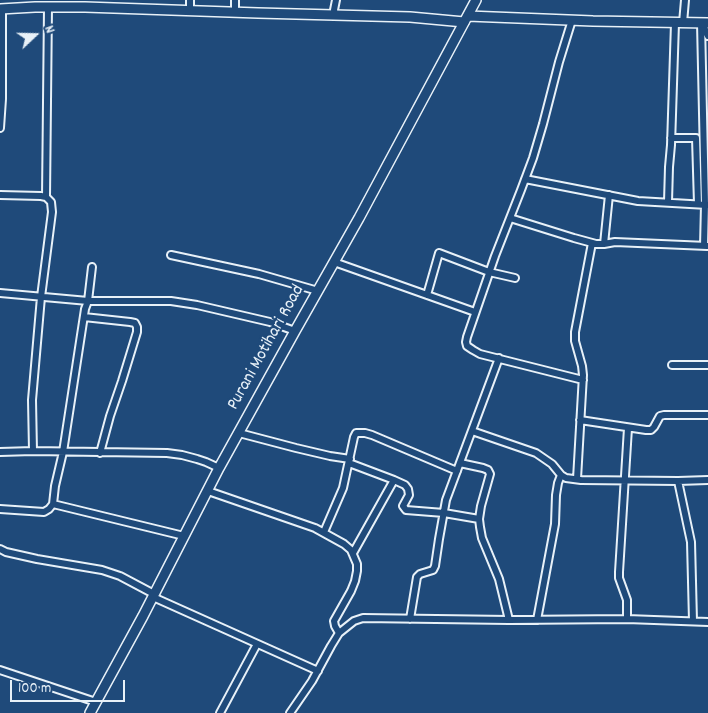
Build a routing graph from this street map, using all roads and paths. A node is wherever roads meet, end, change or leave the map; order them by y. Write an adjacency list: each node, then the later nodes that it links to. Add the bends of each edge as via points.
1 (190, 0): 10 (street)
2 (235, 0): 11 (street)
3 (336, 0): 12 (street)
4 (476, 0): 13 (main road, Purani Motihari Road)
5 (685, 0): 15 (street)
6 (85, 4): 7 (main road); 8 (main road)
7 (143, 5): 10 (main road)
8 (48, 7): 9 (main road); 23 (street)
9 (1, 9): 18 (street)
10 (190, 11): 11 (main road)
11 (235, 13): 12 (main road)
12 (335, 15): 13 (main road)
13 (466, 19): 14 (main road); 31 (main road, Purani Motihari Road)
14 (572, 20): 15 (main road); 20 (street, via 544,124)
15 (679, 23): 16 (main road); 19 (street)
16 (704, 23): 17 (street); 25 (street)
17 (708, 36)
18 (0, 128)
19 (671, 138): 24 (street); 25 (street, via 696,138)
20 (525, 179): 21 (street); 26 (street)
21 (609, 195): 24 (street, via 638,201); 28 (street)
22 (0, 196): 23 (street)
23 (46, 197): 38 (street, via 51,202 52,212)
24 (668, 202): 25 (street)
25 (704, 204): 29 (street)
26 (510, 218): 27 (street); 33 (street)
27 (592, 243): 28 (street); 46 (street, via 575,332)
28 (604, 244): 29 (street)
29 (706, 246)
30 (171, 255): 35 (street, via 254,272)
31 (334, 262): 35 (main road, Purani Motihari Road); 37 (street)
32 (92, 267): 39 (street)
33 (489, 272): 34 (street); 37 (street, via 439,254); 40 (street)
34 (515, 278)
35 (318, 291): 42 (main road, Purani Motihari Road)
36 (0, 293): 38 (street)
37 (427, 295): 40 (street)
38 (41, 297): 39 (street); 52 (street, via 32,400)
39 (88, 301): 41 (street); 42 (street, via 171,301 270,322)
40 (475, 312): 43 (street, via 467,346 480,354)
41 (84, 317): 54 (street); 55 (street, via 130,322 137,327)
42 (294, 331): 51 (main road, Purani Motihari Road)
43 (499, 358): 46 (street); 50 (street)
44 (672, 365): 45 (street)
45 (708, 365)
46 (583, 380): 48 (street)
47 (708, 415): 49 (street, via 664,415 650,430)
48 (580, 420): 49 (street); 61 (street)
49 (628, 428): 63 (street)
50 (472, 431): 57 (street); 60 (street, via 536,453)
51 (239, 433): 56 (street); 58 (main road, Purani Motihari Road)
52 (33, 451): 53 (street); 54 (street)
53 (0, 452)
54 (63, 452): 55 (street); 67 (street)
55 (100, 453): 58 (street, via 168,453)
56 (349, 461): 59 (street, via 356,433 365,433); 62 (street); 71 (street, via 343,488)
57 (460, 463): 59 (street); 70 (street, via 483,468 490,474)
58 (219, 468): 66 (main road, Purani Motihari Road)
59 (457, 471): 69 (street)
60 (561, 474): 61 (street); 79 (street, via 555,524)
61 (577, 479): 63 (street)
62 (394, 480): 69 (street, via 408,489 406,510); 74 (street)
63 (625, 480): 65 (street); 76 (street, via 618,572 627,600)
64 (708, 480): 65 (street)
65 (678, 481): 80 (street, via 692,542)
66 (208, 491): 71 (street); 72 (main road, Purani Motihari Road)
67 (53, 504): 68 (street, via 44,512); 72 (street)
68 (0, 509)
69 (444, 513): 70 (street); 77 (street, via 435,566 417,577)
70 (479, 519): 78 (street, via 482,538 499,579)
71 (324, 532): 74 (street)
72 (184, 536): 75 (main road, Purani Motihari Road)
73 (0, 549): 75 (street, via 102,570 120,576)
74 (353, 553): 82 (street, via 357,571 351,591 334,621)
75 (153, 596): 83 (street); 86 (main road, Purani Motihari Road)
76 (628, 618): 79 (street); 80 (street)
77 (410, 619): 78 (street); 82 (street, via 363,618)
78 (509, 620): 79 (street)
79 (536, 620)
80 (693, 621): 81 (street)
81 (708, 622)
82 (339, 633): 85 (street)
83 (257, 644): 85 (street); 88 (street)
84 (0, 670): 86 (street)
85 (318, 671): 89 (street)
86 (96, 702): 87 (main road, Purani Motihari Road)
87 (90, 713)
88 (220, 713)
89 (290, 713)

